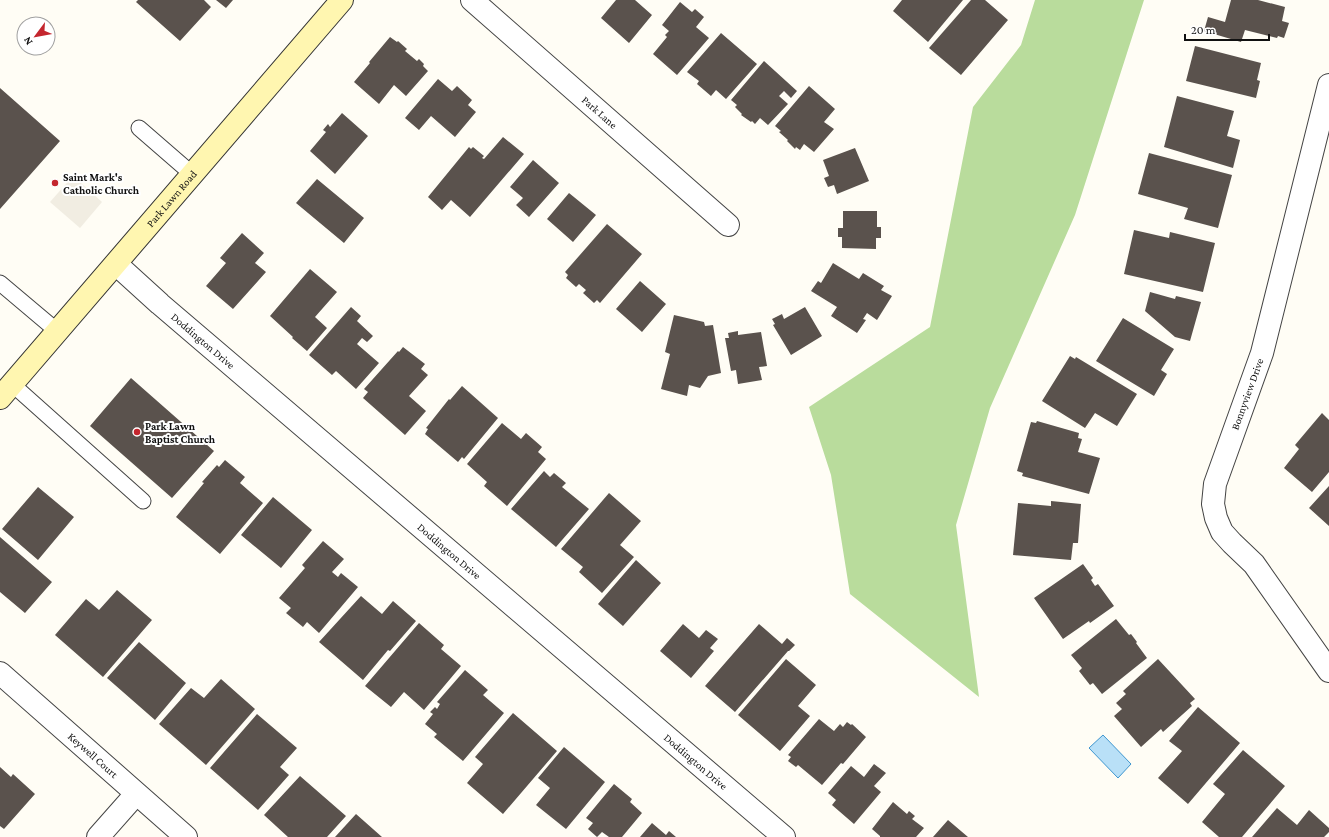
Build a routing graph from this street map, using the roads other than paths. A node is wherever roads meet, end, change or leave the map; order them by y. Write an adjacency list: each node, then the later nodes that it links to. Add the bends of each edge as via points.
1 (342, 0): 5 (street, Park Lawn Road)
2 (472, 0): 6 (street, Park Lane)
3 (1329, 85): 12 (street, Bonnyview Drive, via 1262,353 1215,484 1213,504 1222,532 1254,564)
4 (139, 128): 5 (lane)
5 (192, 174): 7 (street, Park Lawn Road)
6 (728, 225)
7 (116, 264): 9 (street, Park Lawn Road); 17 (street, Doddington Drive)
8 (0, 283): 9 (lane)
9 (57, 331): 10 (street, Park Lawn Road)
10 (6, 391): 11 (lane)
11 (143, 500)
12 (1329, 671)
13 (0, 673): 14 (street, Keywell Court)
14 (136, 794): 15 (street); 16 (street, Keywell Court)
15 (98, 837)
16 (186, 837)
17 (784, 837)

